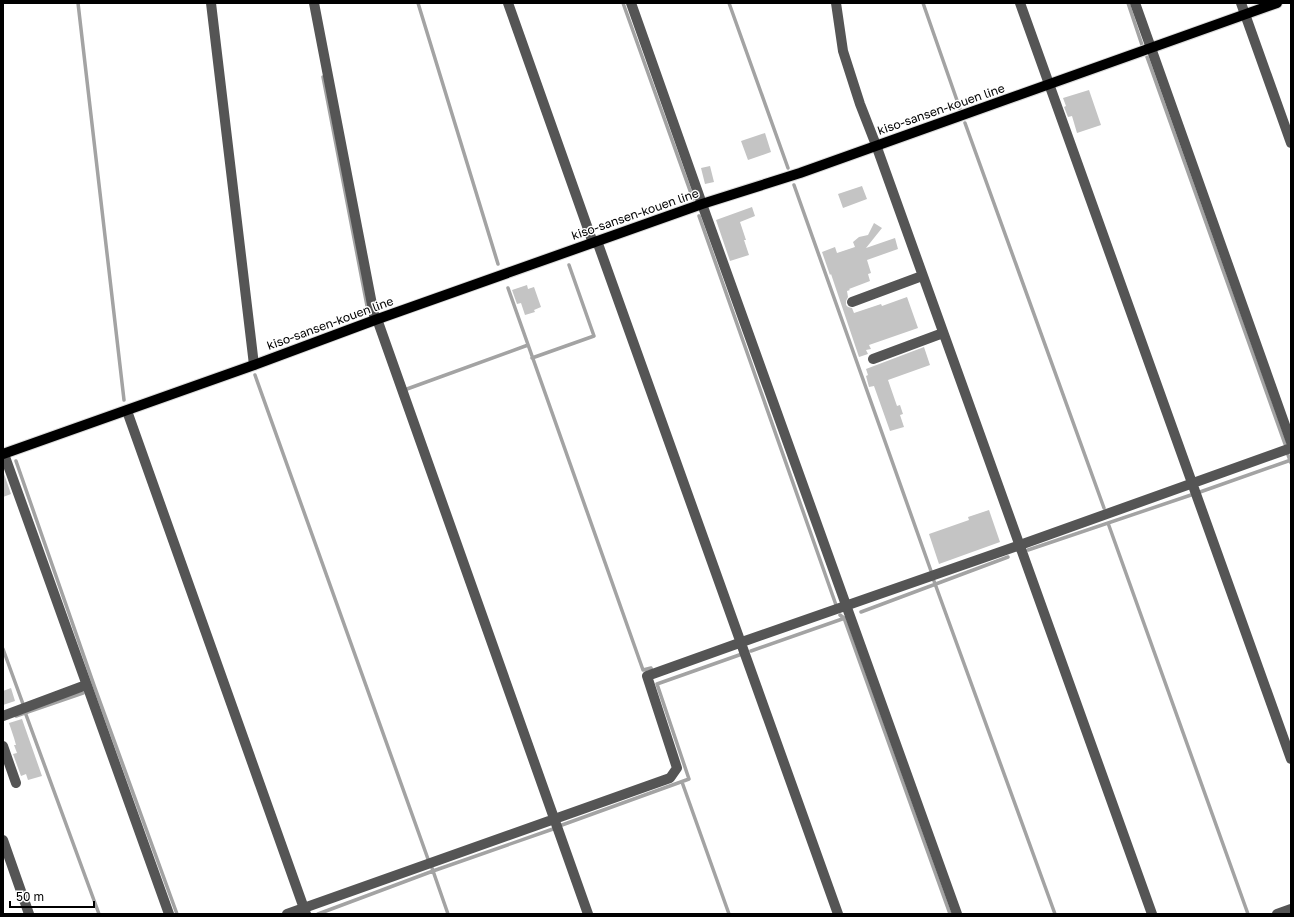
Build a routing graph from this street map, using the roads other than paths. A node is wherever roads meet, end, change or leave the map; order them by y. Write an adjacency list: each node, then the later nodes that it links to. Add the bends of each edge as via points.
1 (211, 3): 24 (street)
2 (314, 3): 21 (street)
3 (508, 3): 18 (street)
4 (632, 3): 17 (street)
5 (829, 3): 12 (street)
6 (836, 3): 12 (street)
7 (1020, 3): 14 (street)
8 (1135, 3): 13 (street)
9 (1241, 3): 11 (street)
10 (1277, 3): 11 (main road, kiso-sansen-kouen line)
11 (1245, 14): 13 (main road, kiso-sansen-kouen line); 15 (street)
12 (838, 21): 16 (street, via 843,51)
13 (1151, 48): 14 (main road, kiso-sansen-kouen line); 26 (street)
14 (1050, 84): 16 (main road, kiso-sansen-kouen line); 29 (street)
15 (1291, 143)
16 (876, 146): 17 (main road, kiso-sansen-kouen line); 19 (street)
17 (702, 204): 18 (main road, kiso-sansen-kouen line); 31 (street)
18 (595, 242): 21 (main road, kiso-sansen-kouen line); 32 (street)
19 (922, 276): 20 (street); 22 (street)
20 (852, 302)
21 (376, 320): 24 (main road, kiso-sansen-kouen line); 38 (street)
22 (943, 332): 23 (street); 30 (street)
23 (873, 359)
24 (254, 365): 25 (main road, kiso-sansen-kouen line)
25 (126, 411): 28 (main road, kiso-sansen-kouen line); 41 (street)
26 (1291, 442)
27 (1291, 448): 29 (street)
28 (3, 454): 33 (street)
29 (1193, 483): 30 (street); 36 (street)
30 (1020, 545): 31 (street); 48 (street)
31 (845, 605): 32 (street); 47 (street)
32 (742, 642): 38 (street, via 647,676 677,768 670,778); 46 (street)
33 (86, 685): 34 (street); 43 (street)
34 (3, 716)
35 (3, 746): 37 (street)
36 (1291, 758)
37 (16, 783)
38 (554, 820): 41 (street); 45 (street)
39 (3, 840): 42 (street)
40 (1291, 909): 49 (street)
41 (305, 911): 44 (street)
42 (29, 914)
43 (169, 914)
44 (287, 914)
45 (588, 914)
46 (838, 914)
47 (957, 914)
48 (1152, 914)
49 (1277, 914)

